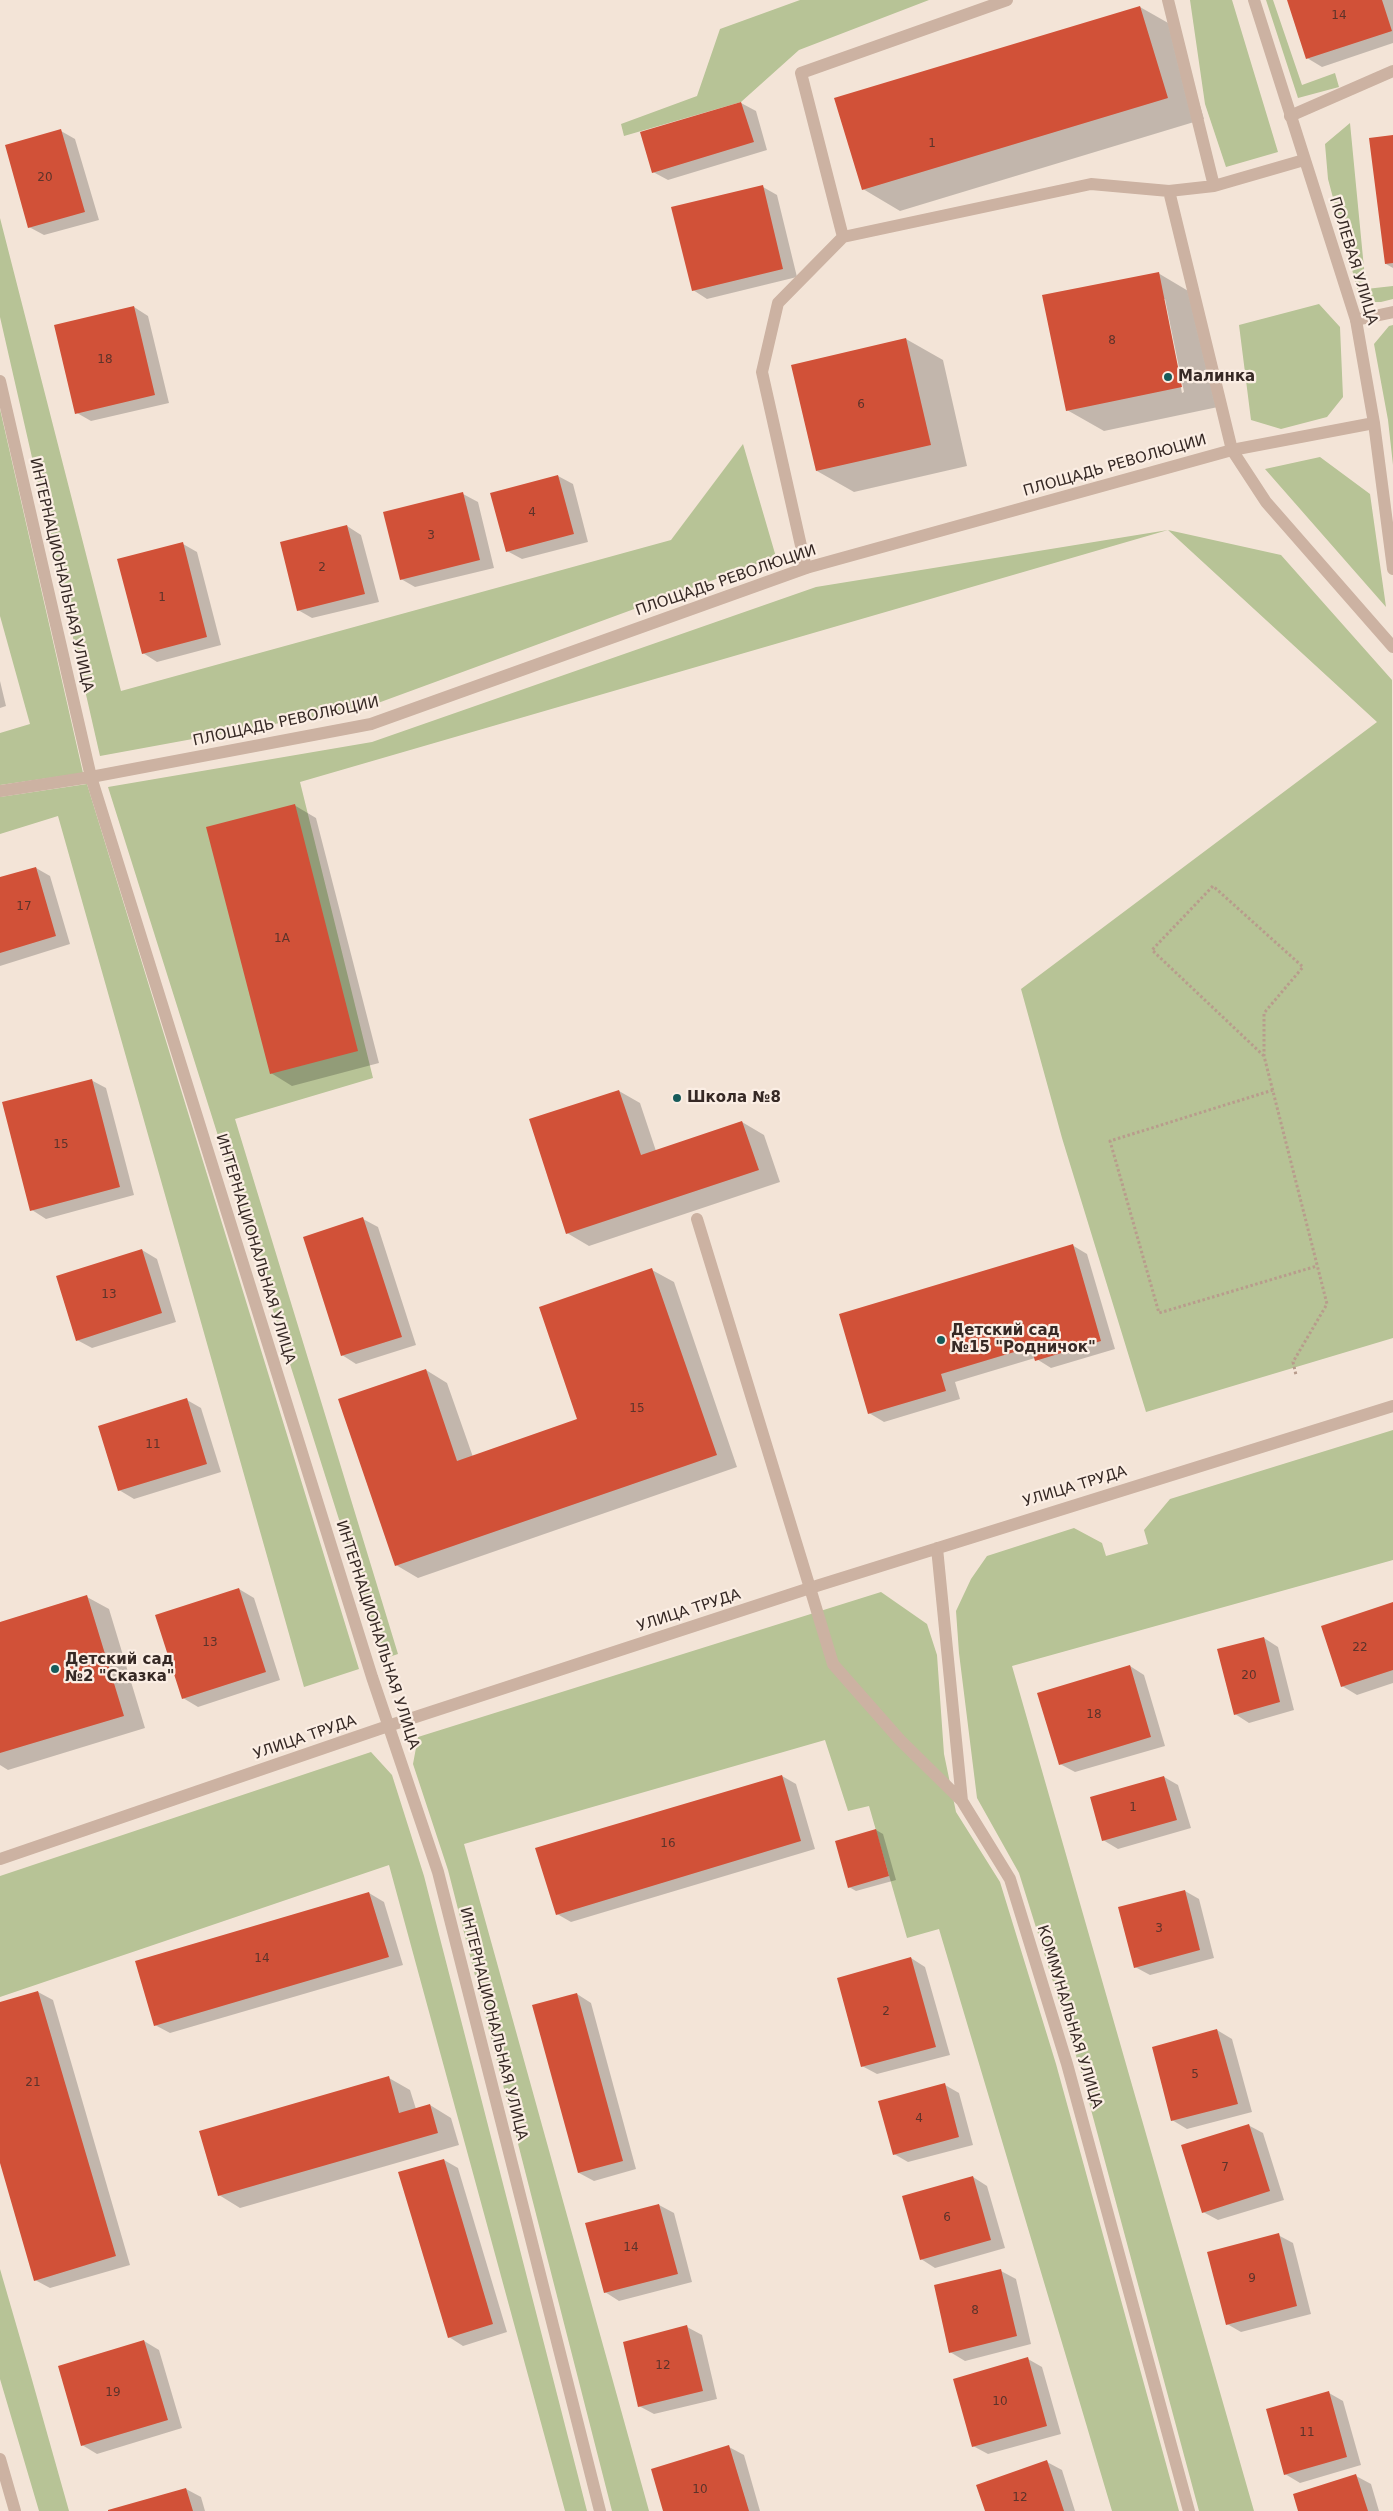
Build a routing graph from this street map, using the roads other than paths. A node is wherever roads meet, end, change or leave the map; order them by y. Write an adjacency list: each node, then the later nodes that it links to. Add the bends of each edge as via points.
1 (1007, 0): 9 (street, via 802,73)
2 (1168, 0): 7 (street)
3 (1254, 0): 5 (street, ПОЛЕВАЯ УЛИЦА)
4 (1393, 71): 5 (street)
5 (1290, 116): 6 (street, ПОЛЕВАЯ УЛИЦА)
6 (1304, 160): 7 (street); 11 (street, ПОЛЕВАЯ УЛИЦА)
7 (1214, 186): 8 (street)
8 (1169, 191): 9 (street, via 1091,184); 14 (street)
9 (843, 236): 15 (street, via 778,303 762,372)
10 (1393, 312): 11 (street)
11 (1356, 320): 13 (street, ПОЛЕВАЯ УЛИЦА)
12 (0, 381): 18 (street, ИНТЕРНАЦИОНАЛЬНАЯ УЛИЦА)
13 (1374, 423): 14 (street, ПЛОЩАДЬ РЕВОЛЮЦИИ); 16 (street, ПОЛЕВАЯ УЛИЦА)
14 (1232, 450): 15 (street, ПЛОЩАДЬ РЕВОЛЮЦИИ); 17 (street, via 1266,502)
15 (806, 568): 18 (street, ПЛОЩАДЬ РЕВОЛЮЦИИ, via 371,724)
16 (1393, 569)
17 (1393, 647)
18 (91, 777): 19 (street); 24 (street, ИНТЕРНАЦИОНАЛЬНАЯ УЛИЦА)
19 (0, 791)
20 (698, 1219): 23 (street, КОММУНАЛЬНАЯ УЛИЦА)
21 (1393, 1406): 22 (street, УЛИЦА ТРУДА)
22 (937, 1548): 23 (street, УЛИЦА ТРУДА); 25 (street)
23 (810, 1588): 24 (street, УЛИЦА ТРУДА); 25 (street, КОММУНАЛЬНАЯ УЛИЦА, via 833,1664 900,1740)
24 (388, 1726): 26 (street, УЛИЦА ТРУДА); 29 (street, ИНТЕРНАЦИОНАЛЬНАЯ УЛИЦА, via 438,1872)
25 (962, 1802): 30 (street, КОММУНАЛЬНАЯ УЛИЦА, via 1010,1879 1067,2064)
26 (0, 1859)
27 (0, 2459): 28 (street)
28 (15, 2511)
29 (600, 2511)
30 (1190, 2511)

